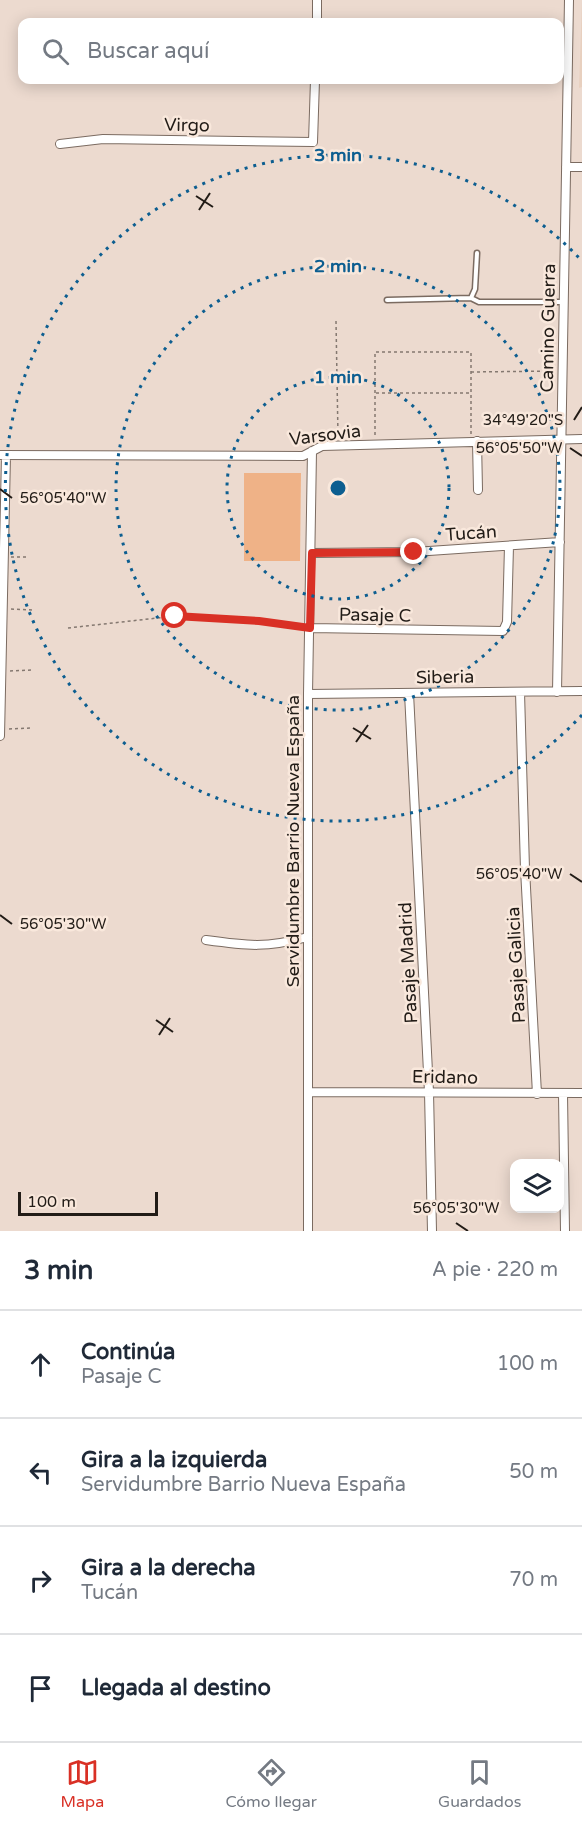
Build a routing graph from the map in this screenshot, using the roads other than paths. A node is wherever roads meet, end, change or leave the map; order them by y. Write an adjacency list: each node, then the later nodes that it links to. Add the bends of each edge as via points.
1 (317, 0): 3 (street)
2 (569, 0): 6 (street, Camino Guerra)
3 (317, 18)
4 (315, 84): 5 (street, Virgo, via 314,142 103,139)
5 (60, 144)
6 (566, 167): 7 (street); 11 (street, Camino Guerra)
7 (582, 167)
8 (477, 253): 9 (lane)
9 (471, 298): 10 (lane); 11 (lane, via 479,302)
10 (387, 300)
11 (564, 302): 12 (street, Camino Guerra)
12 (561, 439): 13 (street, Varsovia); 14 (street, Varsovia); 18 (street, Camino Guerra)
13 (582, 439)
14 (474, 441): 15 (street, Varsovia, via 322,446); 17 (street)
15 (312, 451): 16 (street, Varsovia, via 303,456); 20 (street, Servidumbre Barrio Nueva España)
16 (3, 455): 27 (street)
17 (478, 490)
18 (560, 542): 19 (street, Tucán); 24 (street, Camino Guerra)
19 (509, 546): 20 (street, Tucán); 21 (street, Pasaje C, via 507,622 503,631)
20 (312, 553): 21 (street, Servidumbre Barrio Nueva España)
21 (310, 628): 26 (street, Servidumbre Barrio Nueva España)
22 (582, 691): 24 (street, Siberia)
23 (520, 692): 24 (street, Siberia); 25 (street, Siberia); 33 (street, Pasaje Galicia)
24 (557, 692)
25 (409, 693): 26 (street, Siberia); 31 (street, Pasaje Madrid)
26 (308, 694): 28 (street, Servidumbre Barrio Nueva España)
27 (1, 732)
28 (308, 937): 29 (street, via 252,947); 30 (street, Servidumbre Barrio Nueva España)
29 (206, 940)
30 (309, 1092): 31 (street, Eridano); 35 (street, Servidumbre Barrio Nueva España)
31 (429, 1092): 33 (street, Eridano); 36 (street, Pasaje Madrid)
32 (582, 1093): 34 (street, Eridano)
33 (537, 1094): 34 (street, Eridano)
34 (563, 1094): 37 (street)
35 (308, 1231)
36 (432, 1231)
37 (565, 1231)

